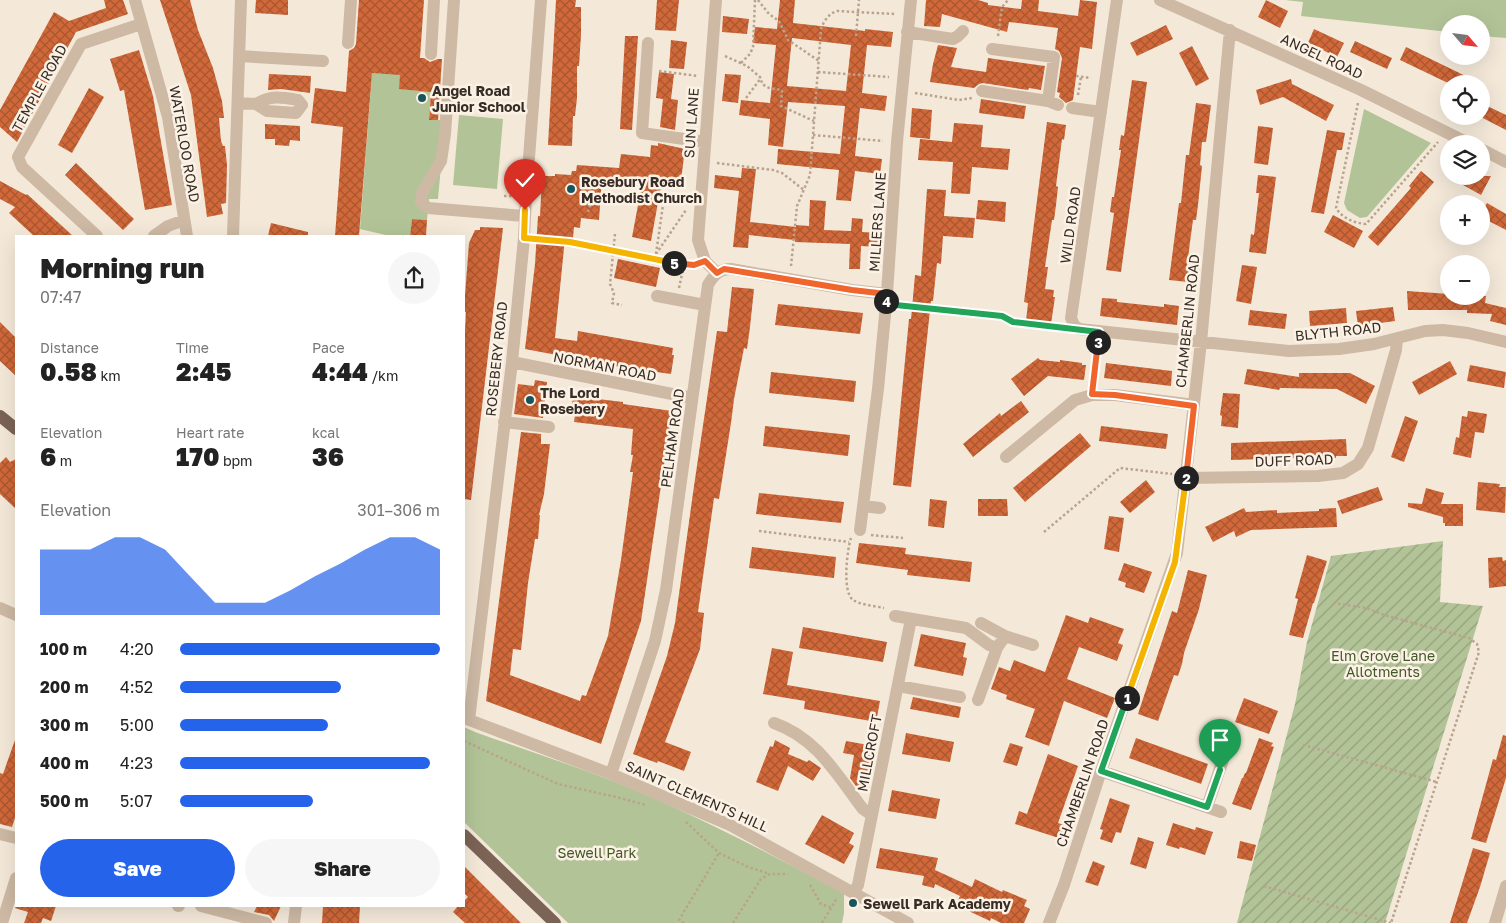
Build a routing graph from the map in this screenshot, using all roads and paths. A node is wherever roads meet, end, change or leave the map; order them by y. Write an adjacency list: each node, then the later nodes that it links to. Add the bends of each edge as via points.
1 (135, 0): 16 (street, WATERLOO ROAD)
2 (241, 0): 26 (street)
3 (351, 0): 21 (street)
4 (434, 0): 25 (street)
5 (454, 0): 57 (street, via 441,161 422,193 421,202 428,208)
6 (541, 0): 57 (street, ROSEBERY ROAD)
7 (716, 0): 24 (street, SUN LANE)
8 (757, 0): 28 (path, via 779,21 788,40); 29 (path, via 753,47)
9 (859, 0): 14 (path)
10 (911, 0): 15 (street, MILLERS LANE)
11 (1008, 0): 23 (path, via 1002,7)
12 (1117, 0): 43 (street, WILD ROAD)
13 (1160, 0): 17 (street, ANGEL ROAD)
14 (858, 12): 15 (path); 20 (path); 28 (path, via 837,11 828,17 821,29)
15 (909, 15): 19 (street, MILLERS LANE)
16 (141, 24): 58 (street, WATERLOO ROAD, via 168,117); 60 (street, TEMPLE ROAD, via 81,44 18,157 22,167)
17 (1230, 30): 36 (street, ANGEL ROAD); 80 (street, CHAMBERLIN ROAD)
18 (962, 31): 19 (street, via 953,38)
19 (907, 32): 35 (street, MILLERS LANE)
20 (856, 36)
21 (348, 43)
22 (648, 43): 30 (street)
23 (994, 49): 38 (street, via 1054,58 1053,103)
24 (711, 52): 29 (path); 33 (street, SUN LANE)
25 (431, 54)
26 (239, 56): 27 (street); 40 (street)
27 (323, 61)
28 (819, 62): 31 (path)
29 (741, 63): 34 (path)
30 (646, 69): 33 (path); 48 (street, via 642,133)
31 (818, 72): 35 (path); 44 (path)
32 (1080, 77): 42 (path)
33 (709, 78): 48 (street, SUN LANE)
34 (761, 78): 39 (path); 44 (path, via 762,84 782,90 781,106)
35 (903, 78): 37 (street, MILLERS LANE)
36 (1361, 90): 45 (street, ANGEL ROAD); 45 (path, via 1336,208 1340,215 1358,224 1366,224)
37 (902, 91): 38 (path, via 959,100 972,98); 49 (street, MILLERS LANE)
38 (982, 91)
39 (746, 98)
40 (238, 103): 41 (street); 63 (street)
41 (256, 104)
42 (1074, 108): 43 (street)
43 (1101, 112): 77 (street, WILD ROAD, via 1071,318)
44 (814, 121): 46 (path)
45 (1448, 132): 47 (street, ANGEL ROAD)
46 (813, 135): 49 (path); 53 (path, via 810,175)
47 (1454, 135)
48 (705, 142): 51 (street, SUN LANE)
49 (897, 142): 73 (street, MILLERS LANE)
50 (1490, 154): 52 (street)
51 (704, 161): 53 (path, via 773,170); 54 (street, SUN LANE)
52 (1506, 162)
53 (804, 190): 71 (path, via 797,206)
54 (696, 203): 66 (path); 66 (path, via 664,198); 68 (street, SUN LANE, via 698,240)
55 (590, 205): 56 (path)
56 (588, 212)
57 (524, 216): 64 (street, ROSEBERY ROAD)
58 (184, 220): 61 (street); 62 (street, WATERLOO ROAD)
59 (615, 234): 65 (path)
60 (96, 235)
61 (155, 235)
62 (187, 235)
63 (233, 235)
64 (524, 238): 65 (path); 82 (street, ROSEBERY ROAD)
65 (613, 250): 67 (path); 75 (path, via 612,303)
66 (656, 254): 67 (path)
67 (655, 259): 69 (path)
68 (705, 261): 69 (path); 70 (street, SUN LANE)
69 (684, 265): 74 (path)
70 (717, 273): 71 (street, via 724,269); 76 (street, PELHAM ROAD, via 708,285)
71 (790, 279): 73 (street)
72 (657, 296): 74 (street)
73 (886, 299): 77 (path, via 1002,316 1013,322); 92 (street, MILLERS LANE)
74 (677, 300): 76 (street)
75 (622, 305)
76 (705, 305): 84 (street, PELHAM ROAD)
77 (1079, 329): 78 (street)
78 (1099, 332): 80 (street); 83 (path)
79 (1397, 339): 80 (street, BLYTH ROAD, via 1339,348 1289,351); 81 (street, BLYTH ROAD, via 1425,331 1444,330); 91 (street, DUFF ROAD, via 1368,448 1358,464 1343,473 1318,476)
80 (1201, 342): 85 (street, CHAMBERLIN ROAD)
81 (1506, 342)
82 (512, 362): 84 (street, NORMAN ROAD); 87 (street, ROSEBERY ROAD)
83 (1092, 394): 85 (street); 90 (street, via 1075,400)
84 (692, 398): 116 (street, PELHAM ROAD, via 666,590 655,642)
85 (1194, 406): 91 (street, CHAMBERLIN ROAD)
86 (0, 416): 89 (main road)
87 (504, 422): 88 (street); 110 (street, ROSEBERY ROAD)
88 (548, 427)
89 (15, 428)
90 (1006, 457)
91 (1186, 477): 95 (path, via 1120,468); 115 (street, CHAMBERLIN ROAD, via 1175,562)
92 (863, 506): 93 (street); 96 (street, MILLERS LANE)
93 (880, 508)
94 (759, 531): 101 (path, via 849,542 846,583 850,596 854,601 891,610)
95 (1044, 532)
96 (864, 533): 97 (path)
97 (903, 538)
98 (1332, 603): 117 (path, via 1367,608 1384,616 1469,638 1477,644 1476,660)
99 (0, 608): 100 (street)
100 (15, 615)
101 (894, 616): 102 (street)
102 (911, 619): 106 (street, via 966,628); 107 (street, MILLCROFT)
103 (981, 623): 104 (street)
104 (1005, 636): 105 (street); 106 (street)
105 (1034, 645)
106 (993, 646): 109 (street)
107 (898, 686): 108 (street); 121 (street, MILLCROFT)
108 (960, 697)
109 (978, 700)
110 (466, 719): 116 (street, SAINT CLEMENTS HILL)
111 (774, 723): 121 (street, via 802,736 825,756 863,809)
112 (1232, 733): 119 (street)
113 (465, 741): 118 (path, via 558,784)
114 (1303, 745): 117 (path)
115 (1101, 771): 119 (street); 146 (street, CHAMBERLIN ROAD)
116 (611, 774): 131 (street, SAINT CLEMENTS HILL, via 730,825)
117 (1437, 782): 147 (path)
118 (647, 806)
119 (1207, 807): 120 (street)
120 (1221, 812)
121 (872, 815): 134 (street, MILLCROFT)
122 (685, 822): 126 (path)
123 (0, 834): 125 (street)
124 (465, 837): 141 (main road)
125 (15, 838)
126 (719, 854): 127 (path); 142 (path, via 679,920)
127 (770, 874): 128 (path); 143 (path, via 761,879)
128 (790, 874)
129 (15, 881): 138 (street)
130 (807, 882): 137 (path, via 821,904)
131 (842, 885): 134 (street, SAINT CLEMENTS HILL); 137 (path)
132 (1264, 886): 147 (path)
133 (1506, 886): 148 (street)
134 (854, 892): 145 (street, SAINT CLEMENTS HILL)
135 (205, 907): 139 (street)
136 (296, 907): 140 (street)
137 (832, 908): 144 (path)
138 (2, 923)
139 (266, 923)
140 (294, 923)
141 (555, 923)
142 (684, 923)
143 (733, 923)
144 (822, 923)
145 (908, 923)
146 (1049, 923)
147 (1391, 923)
148 (1495, 923)

